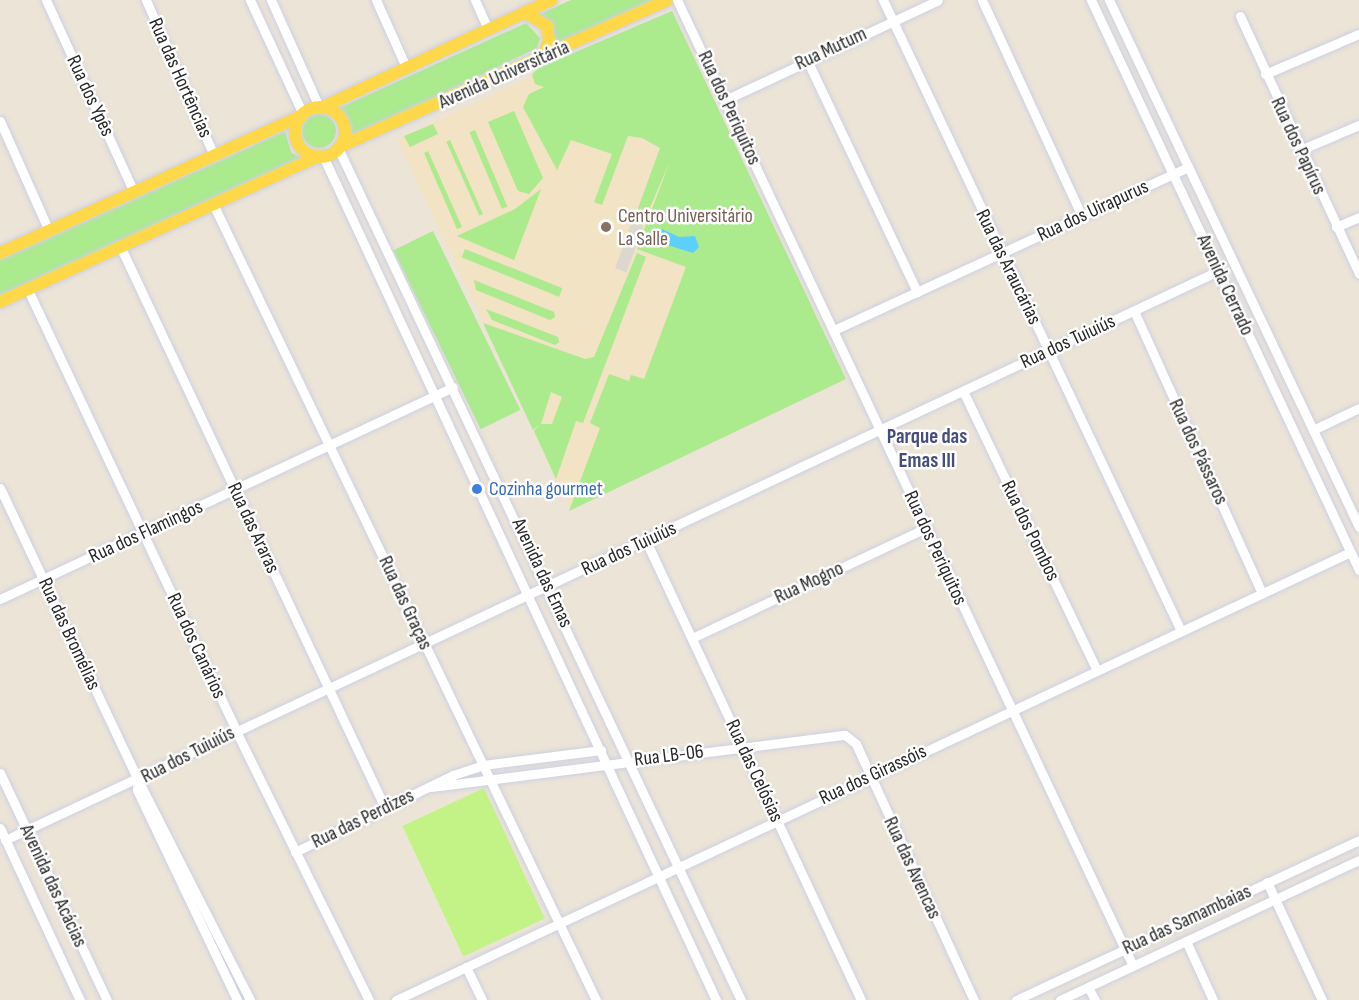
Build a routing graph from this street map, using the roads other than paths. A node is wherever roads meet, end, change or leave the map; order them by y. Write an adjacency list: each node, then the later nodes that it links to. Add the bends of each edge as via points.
1 (46, 0): 35 (street, Rua dos Ypês)
2 (146, 0): 31 (street, Rua das Hortências)
3 (250, 0): 26 (street)
4 (271, 0): 25 (street)
5 (376, 0): 22 (street)
6 (476, 0): 18 (street)
7 (551, 0): 15 (main road)
8 (667, 0): 20 (main road, Avenida Universitária)
9 (677, 0): 24 (street, Rua dos Periquitos)
10 (883, 0): 17 (street, Rua das Araucárias)
11 (938, 0): 17 (street, Rua Mutum)
12 (982, 0): 37 (street)
13 (1091, 0): 34 (street, Avenida Cerrado)
14 (1109, 0): 33 (street, Avenida Cerrado)
15 (524, 12): 18 (main road); 20 (main road, via 547,26 549,40)
16 (1240, 16): 23 (street, Rua dos Papírus)
17 (893, 21): 21 (street, Rua Mutum); 43 (street, Rua das Araucárias)
18 (488, 29): 22 (main road)
19 (1359, 34): 23 (street)
20 (542, 58): 29 (main road, Avenida Universitária)
21 (807, 60): 24 (street, Rua Mutum); 47 (street)
22 (406, 67): 25 (main road)
23 (1265, 74): 30 (street, Rua dos Papírus)
24 (725, 100): 50 (street, Rua dos Periquitos)
25 (321, 107): 26 (main road); 29 (main road, via 343,122)
26 (301, 115): 31 (main road); 32 (main road, via 296,141 306,153)
27 (0, 121): 40 (street)
28 (1359, 125): 30 (street)
29 (338, 148): 32 (main road); 52 (street, Avenida das Emas)
30 (1300, 150): 39 (street, Rua dos Papírus)
31 (214, 156): 35 (main road)
32 (321, 156): 36 (main road); 54 (street, Avenida das Emas)
33 (1188, 167): 34 (street, Rua dos Uirapurus); 57 (street, Avenida Cerrado)
34 (1173, 174): 37 (street, Rua dos Uirapurus); 44 (street, Avenida Cerrado)
35 (134, 192): 40 (main road)
36 (214, 206): 41 (main road); 58 (street, Rua das Graças)
37 (1082, 216): 43 (street, Rua dos Uirapurus)
38 (1359, 217): 39 (street)
39 (1336, 227): 45 (street, Rua dos Papírus)
40 (49, 231): 42 (main road)
41 (121, 248): 46 (main road); 60 (street, Rua das Araras)
42 (0, 254)
43 (1001, 255): 47 (street, Rua dos Uirapurus); 51 (street, Rua das Araucárias)
44 (1218, 271): 49 (street, Rua dos Tuiuiús); 65 (street, Avenida Cerrado)
45 (1359, 274)
46 (28, 290): 48 (main road); 63 (street, Rua dos Canários)
47 (917, 292): 50 (street, Rua dos Uirapurus)
48 (0, 302)
49 (1134, 311): 51 (street, Rua dos Tuiuiús); 69 (street, Rua dos Pássaros)
50 (834, 330): 56 (street, Rua dos Periquitos)
51 (1049, 351): 53 (street, Rua dos Tuiuiús); 72 (street, Rua das Araucárias)
52 (453, 387): 54 (street, Rua dos Flamingos); 68 (street, Avenida das Emas)
53 (963, 392): 56 (street, Rua dos Tuiuiús); 75 (street, Rua dos Pombos)
54 (433, 396): 58 (street, Rua dos Flamingos); 70 (street, Avenida das Emas)
55 (1359, 408): 57 (street)
56 (879, 430): 62 (street, Rua dos Periquitos); 64 (street, Rua dos Tuiuiús)
57 (1313, 430): 61 (street, Avenida Cerrado)
58 (329, 442): 60 (street, Rua dos Flamingos); 74 (street, Rua das Graças)
59 (0, 488): 67 (street, Rua das Bromélias)
60 (235, 490): 63 (street, Rua dos Flamingos); 76 (street, Rua das Araras)
61 (1359, 527)
62 (926, 528): 73 (street, Rua Mogno); 77 (street, Rua dos Periquitos)
63 (142, 534): 67 (street, Rua dos Flamingos); 78 (street, Rua dos Canários)
64 (646, 541): 68 (street, Rua dos Tuiuiús); 73 (street, Rua das Celósias)
65 (1350, 552): 66 (street, Avenida Cerrado); 69 (street, Rua dos Girassóis)
66 (1359, 570)
67 (43, 579): 71 (street, Rua dos Flamingos); 88 (street, Rua das Bromélias)
68 (549, 587): 70 (street, Rua dos Tuiuiús); 82 (street, Avenida das Emas)
69 (1262, 593): 72 (street, Rua dos Girassóis)
70 (528, 597): 74 (street, Rua dos Tuiuiús); 81 (street, Avenida das Emas)
71 (0, 599)
72 (1181, 631): 75 (street, Rua dos Girassóis)
73 (692, 638): 80 (street, Rua das Celósias)
74 (425, 646): 76 (street, Rua dos Tuiuiús); 84 (street, Rua das Graças)
75 (1097, 670): 77 (street, Rua dos Girassóis)
76 (328, 687): 78 (street, Rua dos Tuiuiús); 90 (street, Rua das Araras)
77 (1012, 711): 86 (street, Rua dos Girassóis); 104 (street, Rua dos Periquitos)
78 (236, 731): 88 (street, Rua dos Tuiuiús); 96 (street, Rua dos Canários)
79 (850, 738): 80 (street, Rua LB-06); 86 (street, Rua das Avencas)
80 (742, 747): 82 (street, Rua LB-06); 91 (street, Rua das Celósias)
81 (601, 750): 83 (street, Avenida das Emas); 84 (street)
82 (630, 761): 83 (street, Rua LB-06); 98 (street, Avenida das Emas)
83 (607, 763): 87 (street, Rua LB-06); 99 (street, Avenida das Emas)
84 (483, 765): 87 (street, Rua das Graças); 89 (street, Rua das Perdizes)
85 (0, 772): 93 (street, Avenida das Acácias)
86 (869, 777): 91 (street, Rua dos Girassóis); 119 (street, Rua das Avencas)
87 (489, 778): 89 (street, Rua das Perdizes); 102 (street, Rua das Graças)
88 (138, 780): 93 (street, Rua dos Tuiuiús); 110 (street, Rua das Bromélias, via 137,790); 111 (street, Rua das Bromélias, via 145,786)
89 (431, 787): 90 (street, Rua das Perdizes)
90 (385, 808): 96 (street, Rua das Perdizes)
91 (778, 820): 98 (street, Rua dos Girassóis); 118 (street, Rua das Celósias)
92 (0, 828): 94 (street, Avenida das Acácias)
93 (27, 830): 94 (street, Rua dos Tuiuiús); 109 (street, Avenida das Acácias)
94 (5, 840): 108 (street, Avenida das Acácias)
95 (1359, 840): 100 (street, Rua das Samambaias)
96 (295, 852): 112 (street, Rua dos Canários)
97 (1359, 860): 101 (street, Rua das Samambaias)
98 (681, 866): 99 (street, Rua dos Girassóis); 117 (street, Avenida das Emas)
99 (657, 877): 102 (street, Rua dos Girassóis); 116 (street, Avenida das Emas)
100 (1268, 882): 101 (street); 104 (street, Rua das Samambaias)
101 (1275, 899): 103 (street, Rua das Samambaias); 124 (street)
102 (560, 923): 106 (street, Rua dos Girassóis); 115 (street, Rua das Graças)
103 (1186, 941): 105 (street, Rua das Samambaias); 123 (street)
104 (1125, 948): 105 (street, Rua dos Periquitos); 120 (street, Rua das Samambaias)
105 (1134, 966): 107 (street, Rua das Samambaias)
106 (466, 967): 113 (street, Rua dos Girassóis); 114 (street)
107 (1088, 987): 121 (street, Rua das Samambaias); 122 (street)
108 (80, 1000)
109 (107, 1000)
110 (237, 1000)
111 (250, 1000)
112 (369, 1000)
113 (396, 1000)
114 (482, 1000)
115 (596, 1000)
116 (716, 1000)
117 (741, 1000)
118 (861, 1000)
119 (974, 1000)
120 (1016, 1000)
121 (1060, 1000)
122 (1095, 1000)
123 (1212, 1000)
124 (1322, 1000)

